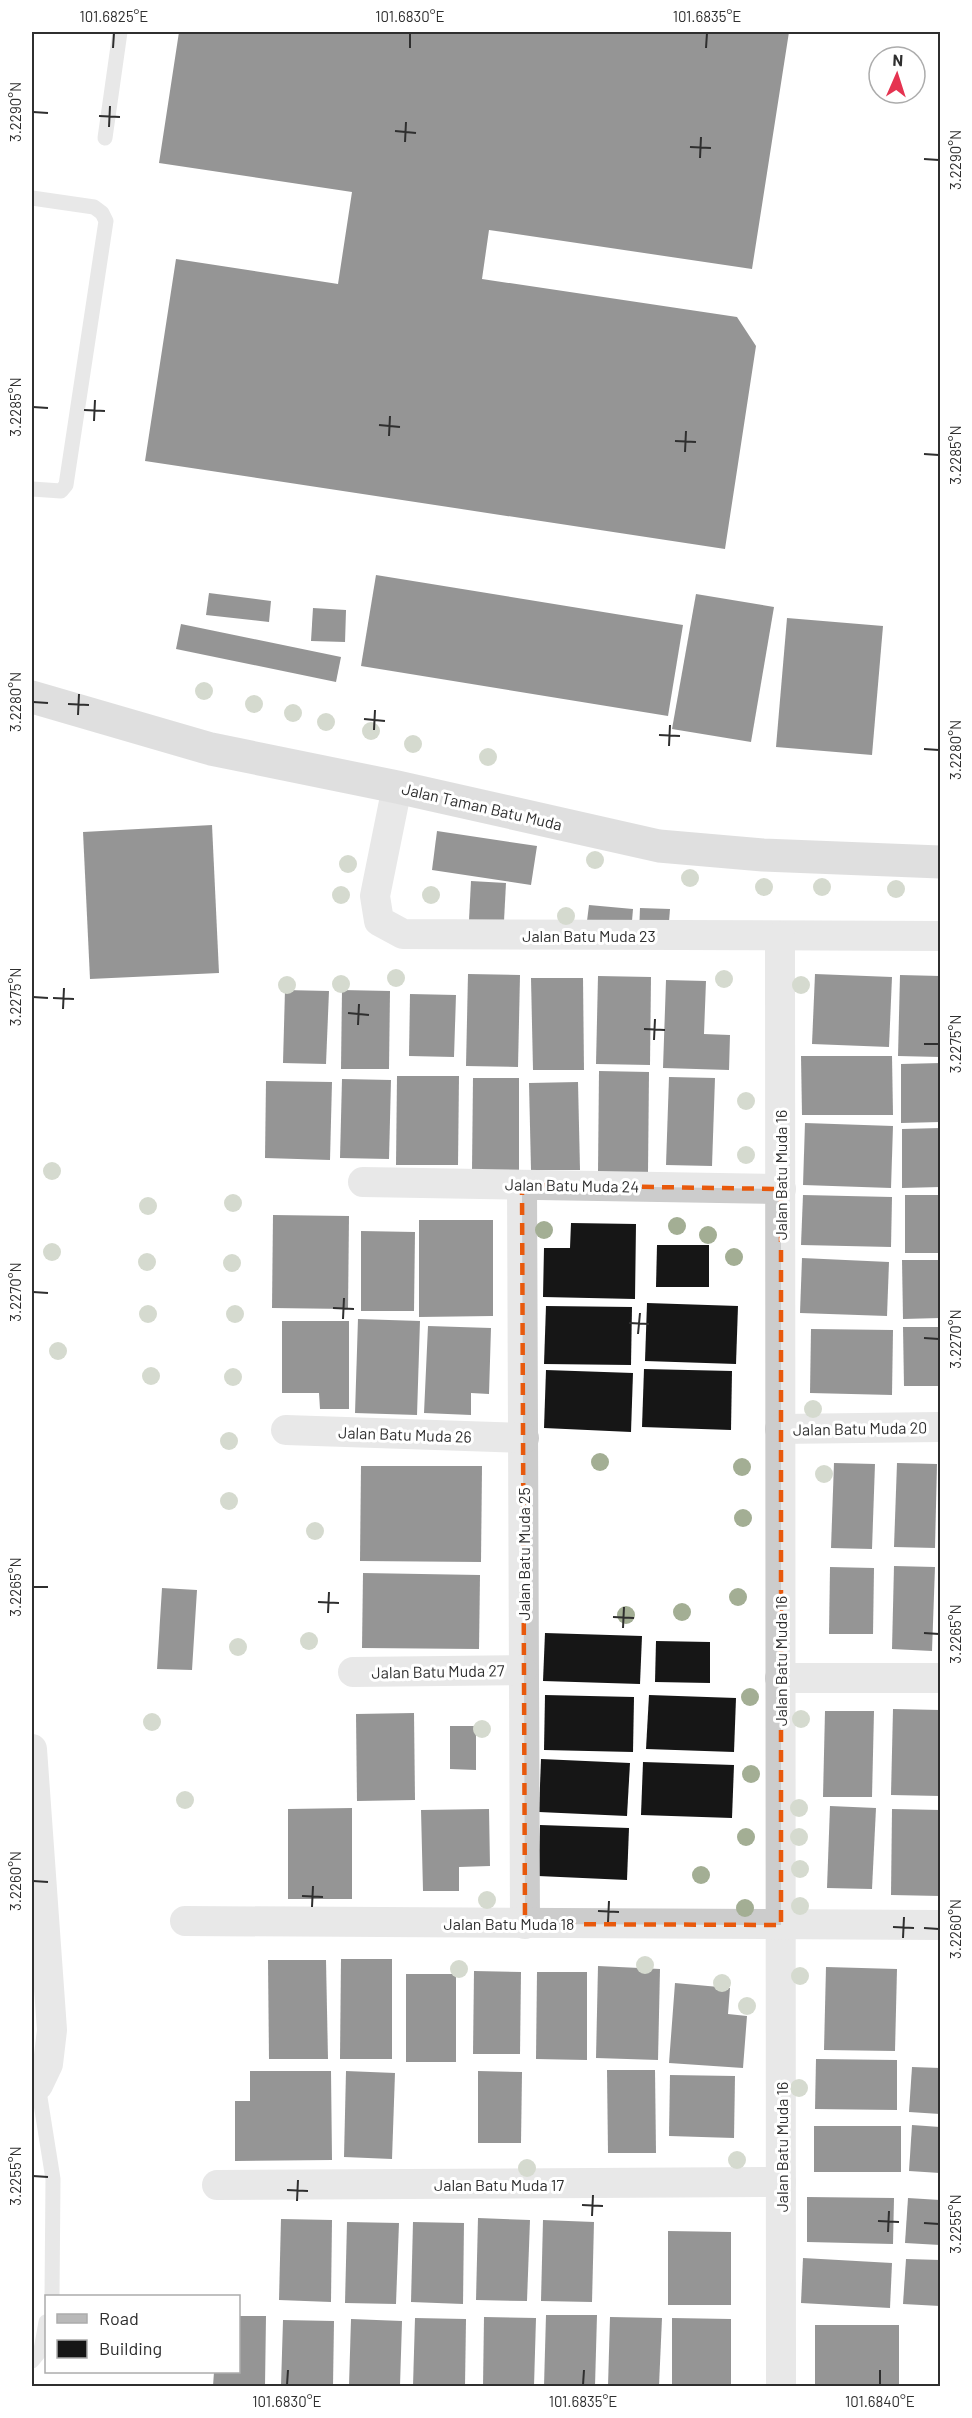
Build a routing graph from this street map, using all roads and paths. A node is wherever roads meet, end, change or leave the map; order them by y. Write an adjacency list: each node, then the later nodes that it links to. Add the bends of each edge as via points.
1 (120, 32): 2 (lane)
2 (105, 138)
3 (32, 198): 4 (lane, via 94,207 106,221 66,484 61,491)
4 (32, 489)
5 (32, 697): 6 (street, Jalan Taman Batu Muda, via 211,749)
6 (398, 787): 7 (street, Jalan Taman Batu Muda, via 659,846 763,855); 8 (street, Jalan Batu Muda 23, via 375,896 379,921 403,934)
7 (940, 862)
8 (780, 936): 9 (street, Jalan Batu Muda 23); 12 (street, Jalan Batu Muda 16)
9 (940, 936)
10 (363, 1182): 11 (street, Jalan Batu Muda 24)
11 (522, 1185): 12 (street, Jalan Batu Muda 24); 16 (street, Jalan Batu Muda 25)
12 (781, 1189): 14 (street, Jalan Batu Muda 16)
13 (940, 1427): 14 (street, Jalan Batu Muda 20)
14 (780, 1429): 19 (street, Jalan Batu Muda 16)
15 (286, 1430): 16 (street, Jalan Batu Muda 26)
16 (524, 1438): 17 (street, Jalan Batu Muda 25)
17 (522, 1670): 18 (street, Jalan Batu Muda 27); 23 (street, Jalan Batu Muda 25)
18 (353, 1672)
19 (780, 1678): 20 (street); 24 (street, Jalan Batu Muda 16)
20 (940, 1678)
21 (32, 1749): 26 (street, via 52,2030 48,2064)
22 (185, 1921): 23 (street, Jalan Batu Muda 18)
23 (525, 1924): 24 (street, Jalan Batu Muda 18)
24 (781, 1925): 25 (street, Jalan Batu Muda 18); 27 (street, Jalan Batu Muda 16)
25 (940, 1926)
26 (35, 2085): 29 (lane, via 53,2179)
27 (781, 2182): 28 (street, Jalan Batu Muda 17); 32 (street, Jalan Batu Muda 16)
28 (217, 2185)
29 (52, 2295)
30 (45, 2327): 31 (lane, via 40,2350)
31 (32, 2361)
32 (781, 2386)

